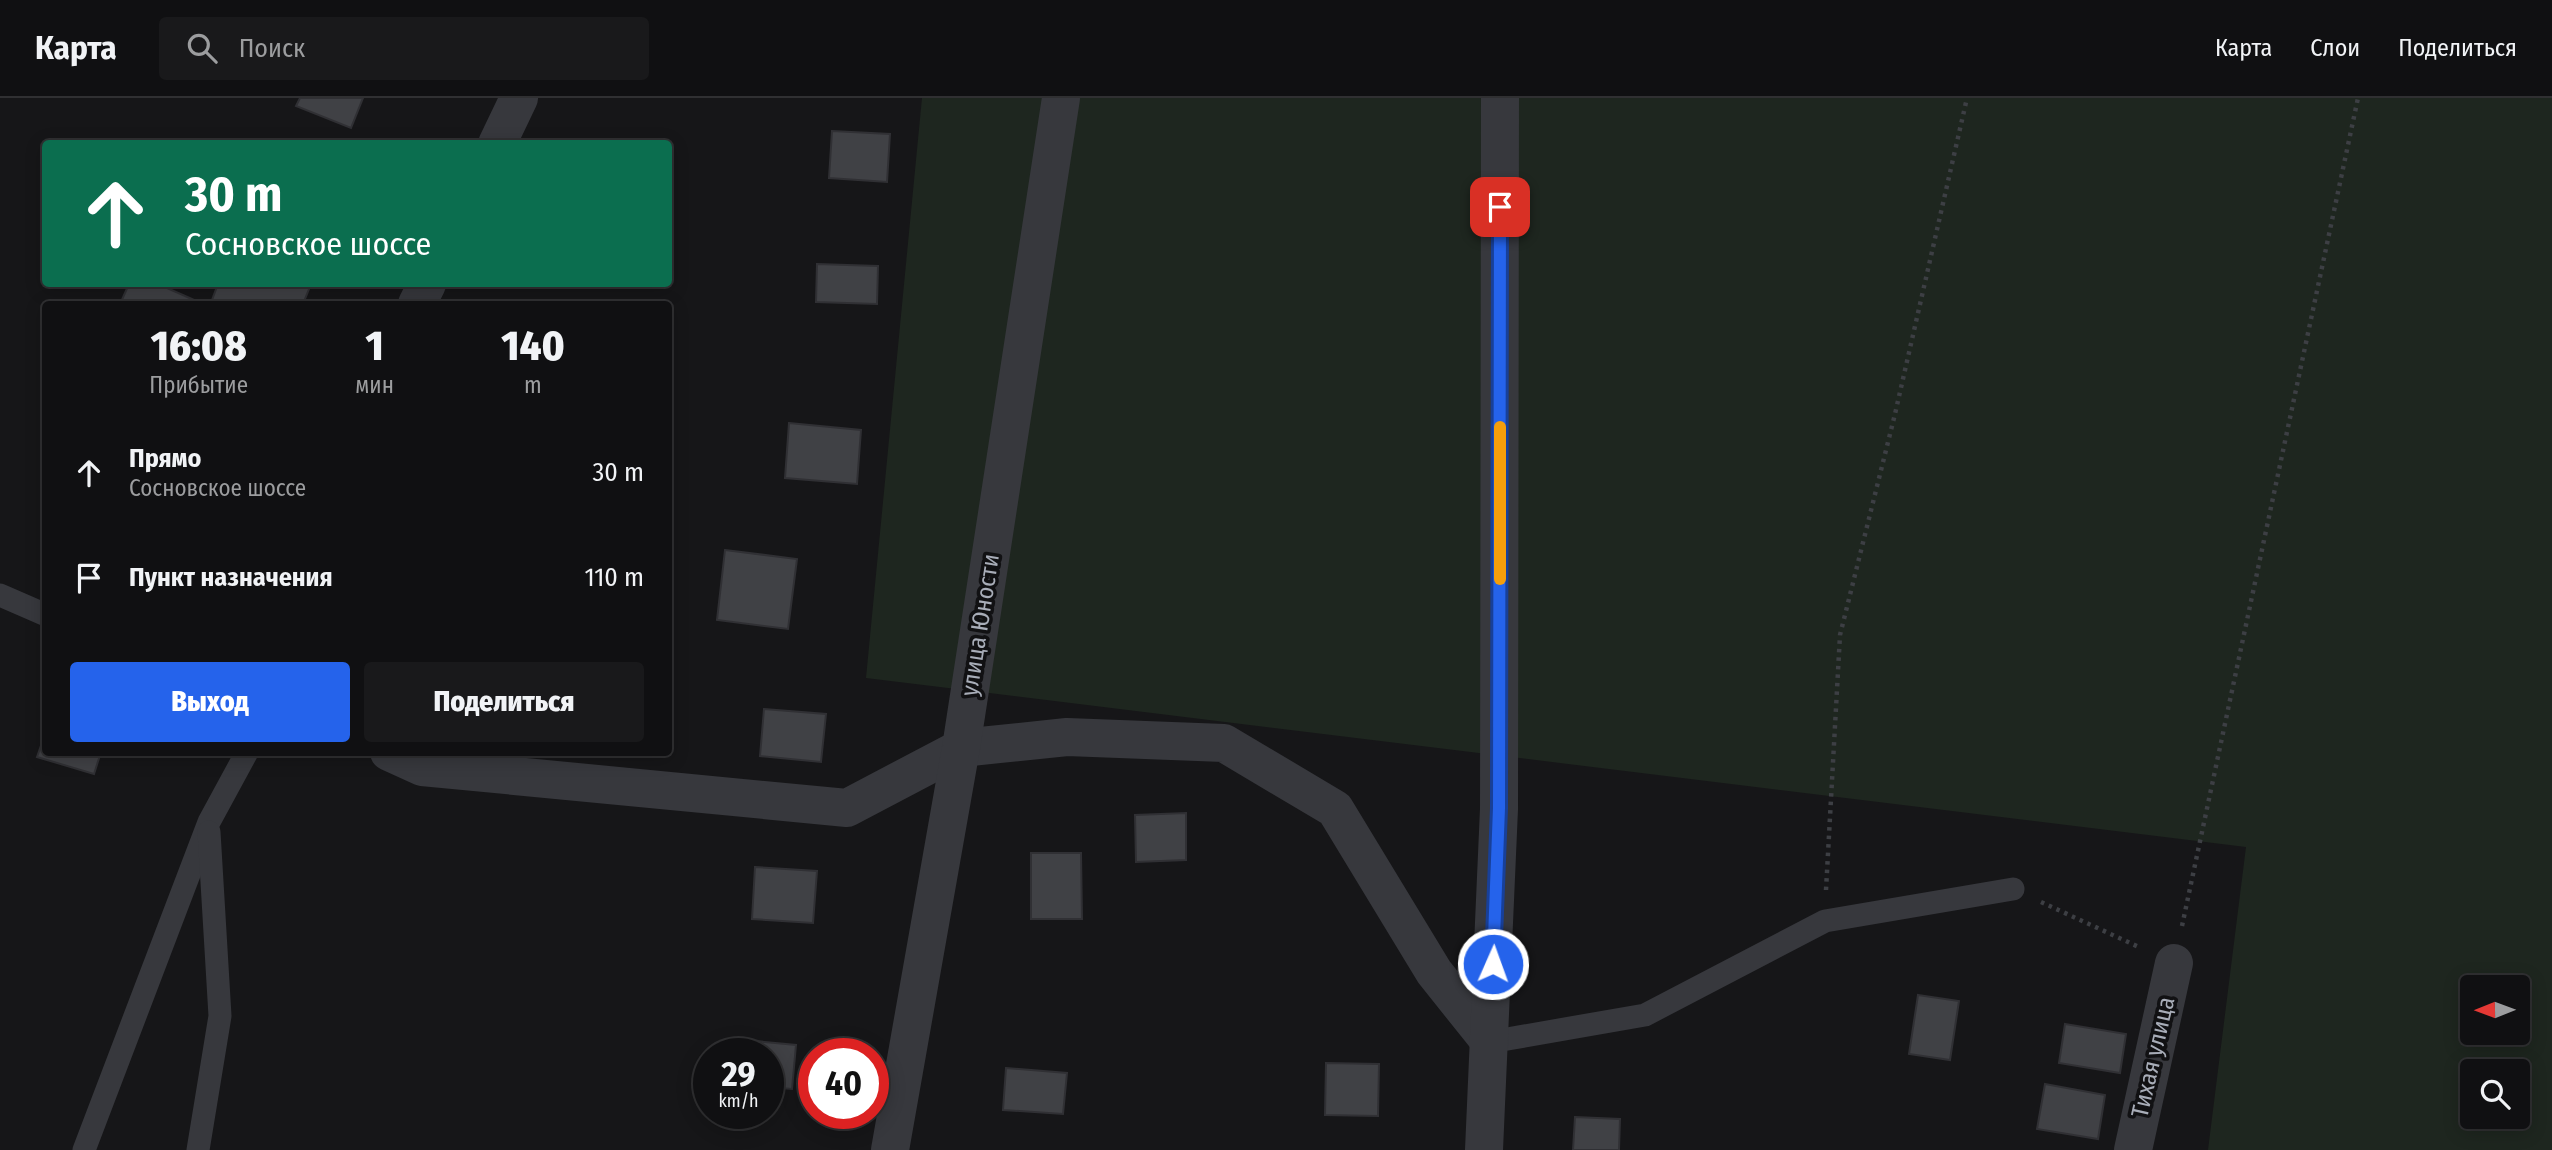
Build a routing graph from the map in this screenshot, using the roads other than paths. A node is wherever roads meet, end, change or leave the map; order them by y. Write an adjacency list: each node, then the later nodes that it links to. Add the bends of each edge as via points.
1 (519, 98): 4 (street)
2 (1061, 98): 7 (street, улица Юности)
3 (1500, 98): 13 (street, via 1499,808)
4 (499, 140)
5 (0, 595): 6 (lane)
6 (42, 613)
7 (961, 748): 9 (street, via 848,808 422,767); 13 (street, via 1067,737 1224,743 1335,809 1434,972); 16 (street, улица Юности)
8 (245, 756): 10 (lane)
9 (398, 756)
10 (209, 821): 14 (lane); 15 (lane, via 220,1016)
11 (2013, 889): 13 (lane, via 1825,921 1645,1015)
12 (2174, 963): 18 (street, Тихая улица)
13 (1490, 1042): 17 (street)
14 (84, 1150)
15 (198, 1150)
16 (890, 1150)
17 (1484, 1150)
18 (2133, 1150)

